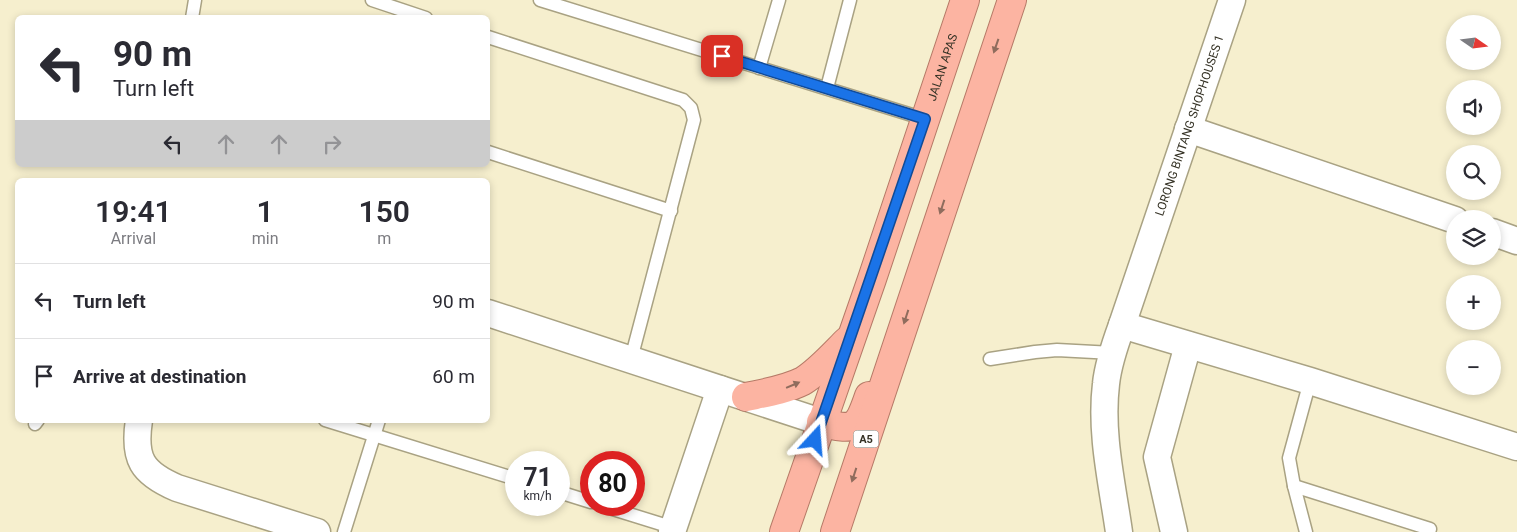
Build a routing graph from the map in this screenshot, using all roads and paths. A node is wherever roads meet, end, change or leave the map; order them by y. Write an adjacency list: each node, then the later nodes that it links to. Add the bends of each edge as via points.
1 (195, 0): 10 (lane)
2 (372, 0): 11 (lane)
3 (540, 0): 9 (lane)
4 (779, 0): 13 (lane)
5 (850, 0): 14 (lane)
6 (965, 0): 15 (highway, JALAN APAS)
7 (1012, 0): 26 (highway, A5, one-way to 26)
8 (1232, 0): 16 (street, LORONG BINTANG SHOPHOUSES 1)
9 (556, 2): 13 (lane)
10 (192, 15)
11 (417, 15)
12 (490, 38): 18 (lane, via 683,100 691,108 694,120)
13 (759, 68): 14 (lane)
14 (826, 88): 15 (lane)
15 (925, 119): 24 (highway, JALAN APAS)
16 (1188, 130): 19 (street); 23 (street, LORONG BINTANG SHOPHOUSES 1)
17 (490, 153): 18 (lane)
18 (671, 212): 28 (lane)
19 (1446, 217)
20 (1501, 235): 21 (street)
21 (1517, 240)
22 (490, 314): 28 (street)
23 (1125, 317): 25 (street); 27 (street, LORONG BINTANG SHOPHOUSES 1)
24 (850, 338): 32 (highway, one-way to 24, via 786,388 804,380); 33 (highway, JALAN APAS)
25 (1188, 345): 30 (street); 49 (street, via 1157,457)
26 (897, 346): 33 (highway, via 884,356 860,420 841,428); 47 (highway, A5, one-way to 47)
27 (1113, 353): 29 (lane, via 1057,350); 48 (street, LORONG BINTANG SHOPHOUSES 1, via 1104,409)
28 (631, 360): 31 (street)
29 (990, 360)
30 (1310, 381): 38 (street); 40 (lane, via 1289,458)
31 (720, 389): 32 (street); 42 (street)
32 (746, 397): 33 (street)
33 (821, 422): 46 (highway, JALAN APAS)
34 (139, 423): 44 (street, via 136,439 140,456 148,472 160,481)
35 (335, 423): 37 (lane)
36 (378, 423): 37 (lane)
37 (375, 435): 39 (lane); 45 (lane)
38 (1517, 447)
39 (505, 476)
40 (1294, 486): 43 (lane); 50 (lane)
41 (632, 516): 42 (lane)
42 (673, 530)
43 (1433, 531)
44 (317, 532)
45 (344, 532)
46 (784, 532)
47 (835, 532)
48 (1120, 532)
49 (1174, 532)
50 (1306, 532)

